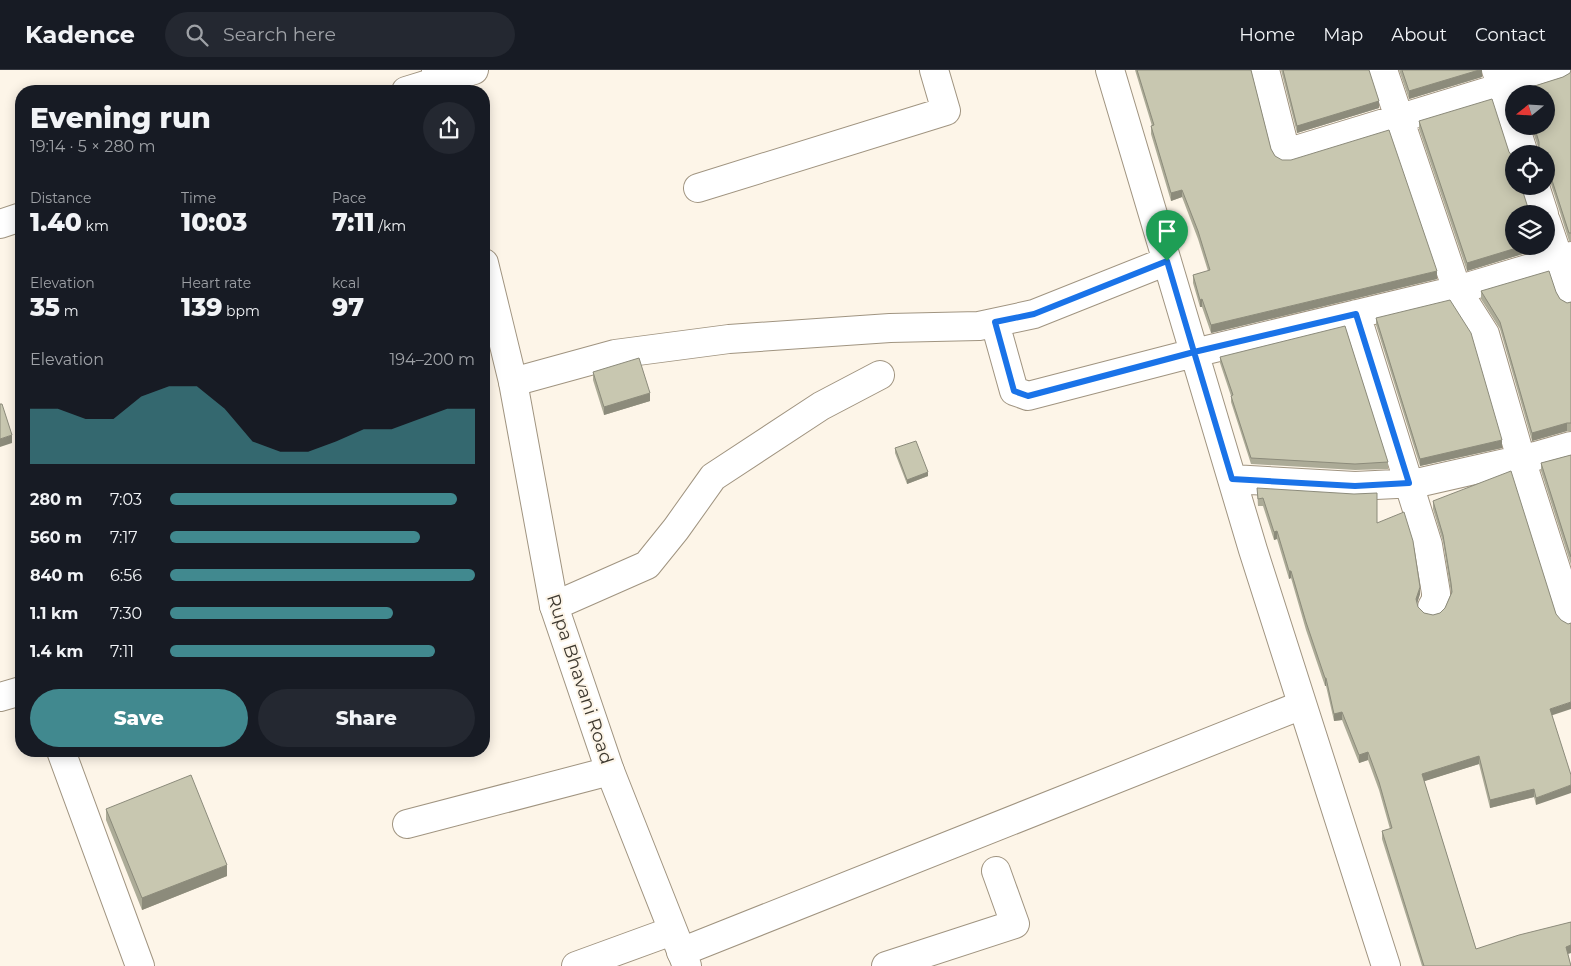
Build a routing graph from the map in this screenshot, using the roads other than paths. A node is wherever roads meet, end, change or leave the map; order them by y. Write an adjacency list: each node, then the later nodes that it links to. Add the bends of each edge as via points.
1 (474, 70): 8 (street)
2 (934, 70): 12 (street, via 946,111)
3 (1110, 70): 17 (street)
4 (1265, 70): 11 (street, via 1286,153)
5 (1383, 70): 11 (street)
6 (1558, 70): 7 (street)
7 (1499, 79): 10 (street); 11 (street)
8 (439, 81): 9 (street)
9 (426, 85)
10 (1505, 97)
11 (1400, 118): 19 (street)
12 (698, 188)
13 (15, 219): 14 (street)
14 (0, 224)
15 (1555, 239): 16 (street)
16 (1565, 258): 19 (street); 20 (street)
17 (1167, 261): 22 (street, via 1034,314); 23 (street)
18 (490, 288): 25 (street, Rupa Bhavani Road)
19 (1457, 290): 21 (street); 27 (street, via 1485,334)
20 (1571, 295)
21 (1356, 314): 23 (street); 29 (street)
22 (995, 322): 23 (street, via 1014,391 1028,396); 25 (street, via 979,326 890,328 729,339 615,354)
23 (1194, 352): 28 (street)
24 (880, 375): 30 (street, via 821,406 713,477 647,565)
25 (513, 382): 30 (street, Rupa Bhavani Road)
26 (1571, 446): 27 (street)
27 (1521, 459): 29 (street); 32 (street)
28 (1232, 479): 29 (street, via 1355,486); 35 (street)
29 (1409, 483): 31 (street, via 1428,545 1436,593)
30 (554, 606): 37 (street, Rupa Bhavani Road)
31 (1432, 607)
32 (1571, 616)
33 (15, 693): 34 (street)
34 (0, 697)
35 (1302, 705): 40 (street); 44 (street)
36 (63, 757): 41 (street)
37 (610, 771): 38 (street); 40 (street, Rupa Bhavani Road)
38 (407, 824)
39 (996, 871): 43 (street, via 1016,924)
40 (680, 949): 42 (street)
41 (140, 966)
42 (576, 966)
43 (886, 966)
44 (1386, 966)

